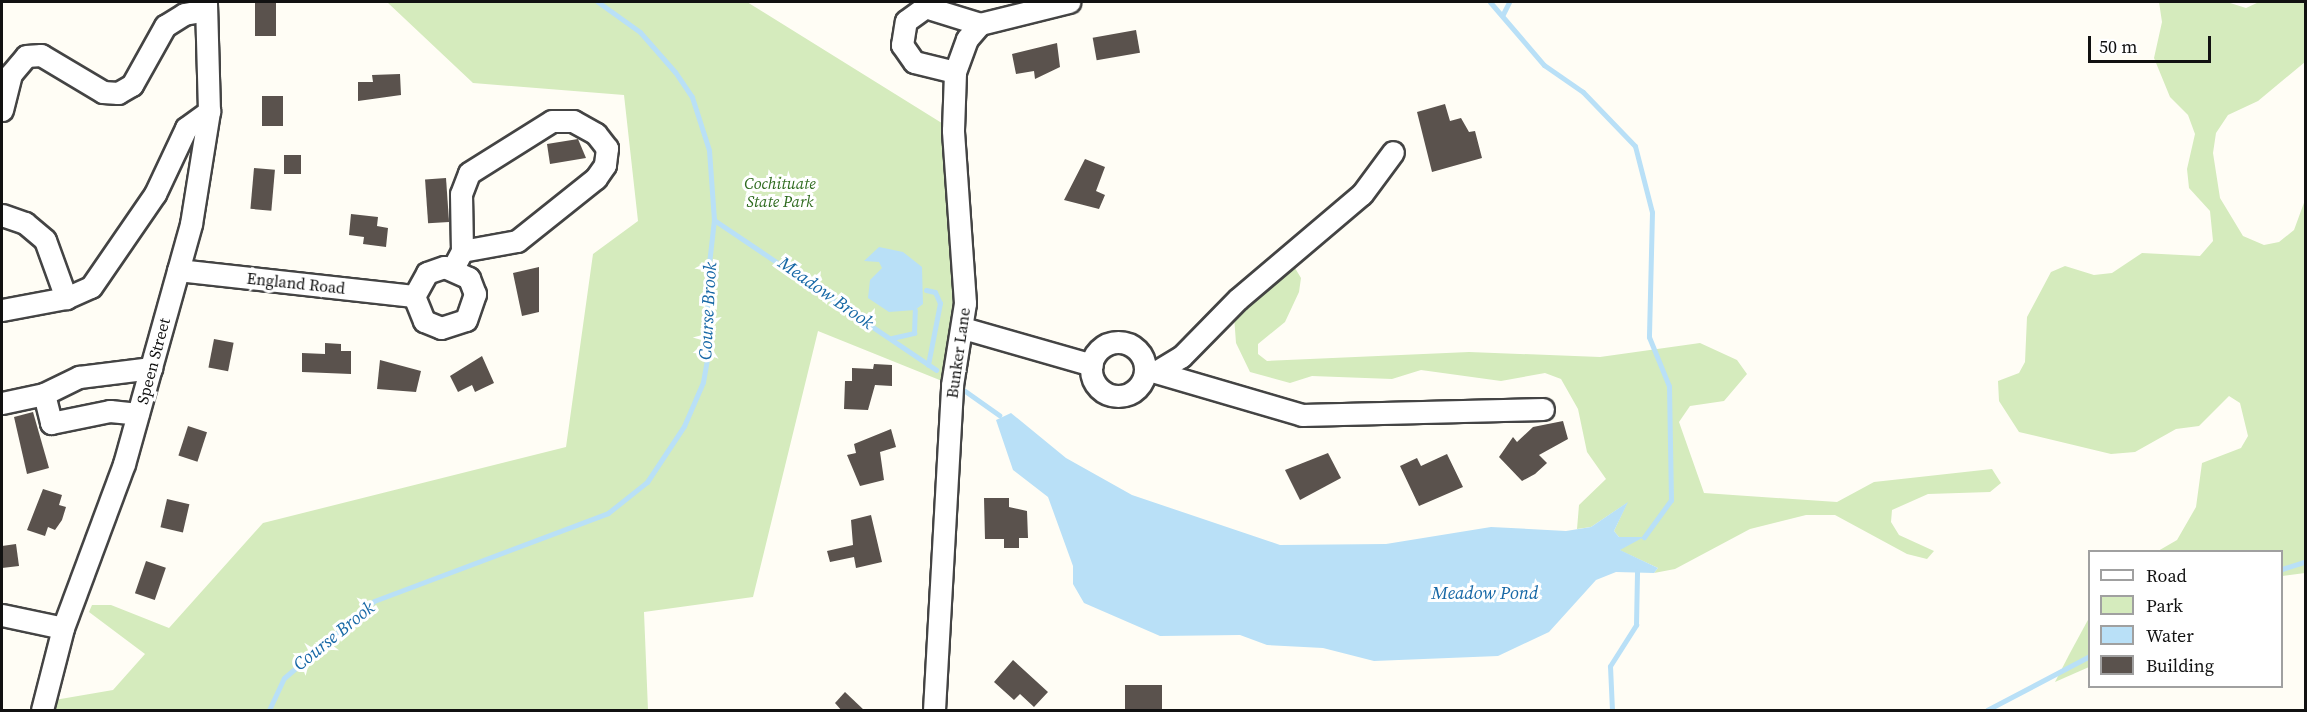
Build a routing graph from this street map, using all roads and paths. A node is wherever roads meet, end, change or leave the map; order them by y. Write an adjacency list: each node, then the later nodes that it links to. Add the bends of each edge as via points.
1 (1070, 2): 3 (street)
2 (206, 6): 5 (street, via 165,26 132,86 118,93 103,92 50,58 26,56 10,74); 6 (street, Speen Street)
3 (980, 24): 4 (street, Bunker Lane, via 967,39); 4 (street, via 925,7 906,21 902,45 914,62)
4 (955, 72): 14 (street, Bunker Lane)
5 (2, 110)
6 (209, 111): 10 (street, Speen Street, via 199,188); 12 (street, via 186,128 155,194 98,279)
7 (1393, 152): 17 (street, via 1362,194 1238,299 1181,357)
8 (2, 215): 12 (street, via 26,223 45,240)
9 (458, 259): 9 (street, via 461,194 469,173 552,121 573,121 596,134 607,148 605,165 596,178 517,242); 11 (street, via 427,273); 11 (street, via 476,294 472,312 459,325 441,328 424,321)
10 (178, 270): 11 (street, England Road); 16 (street, Speen Street)
11 (414, 296)
12 (66, 298): 13 (street)
13 (2, 310)
14 (963, 328): 15 (street); 25 (street, Bunker Lane, via 952,385)
15 (1092, 364): 17 (street, via 1100,349 1115,342 1137,349); 17 (street, via 1096,384 1115,396 1138,388)
16 (151, 368): 18 (street, via 78,377); 21 (street, Speen Street)
17 (1152, 370): 20 (street, via 1302,415)
18 (44, 394): 19 (street); 21 (street, via 51,423 110,411)
19 (2, 404)
20 (1543, 409)
21 (138, 414): 23 (street, Speen Street, via 98,546)
22 (2, 615): 23 (street)
23 (63, 628): 24 (street, Speen Street)
24 (42, 711)
25 (934, 711)

